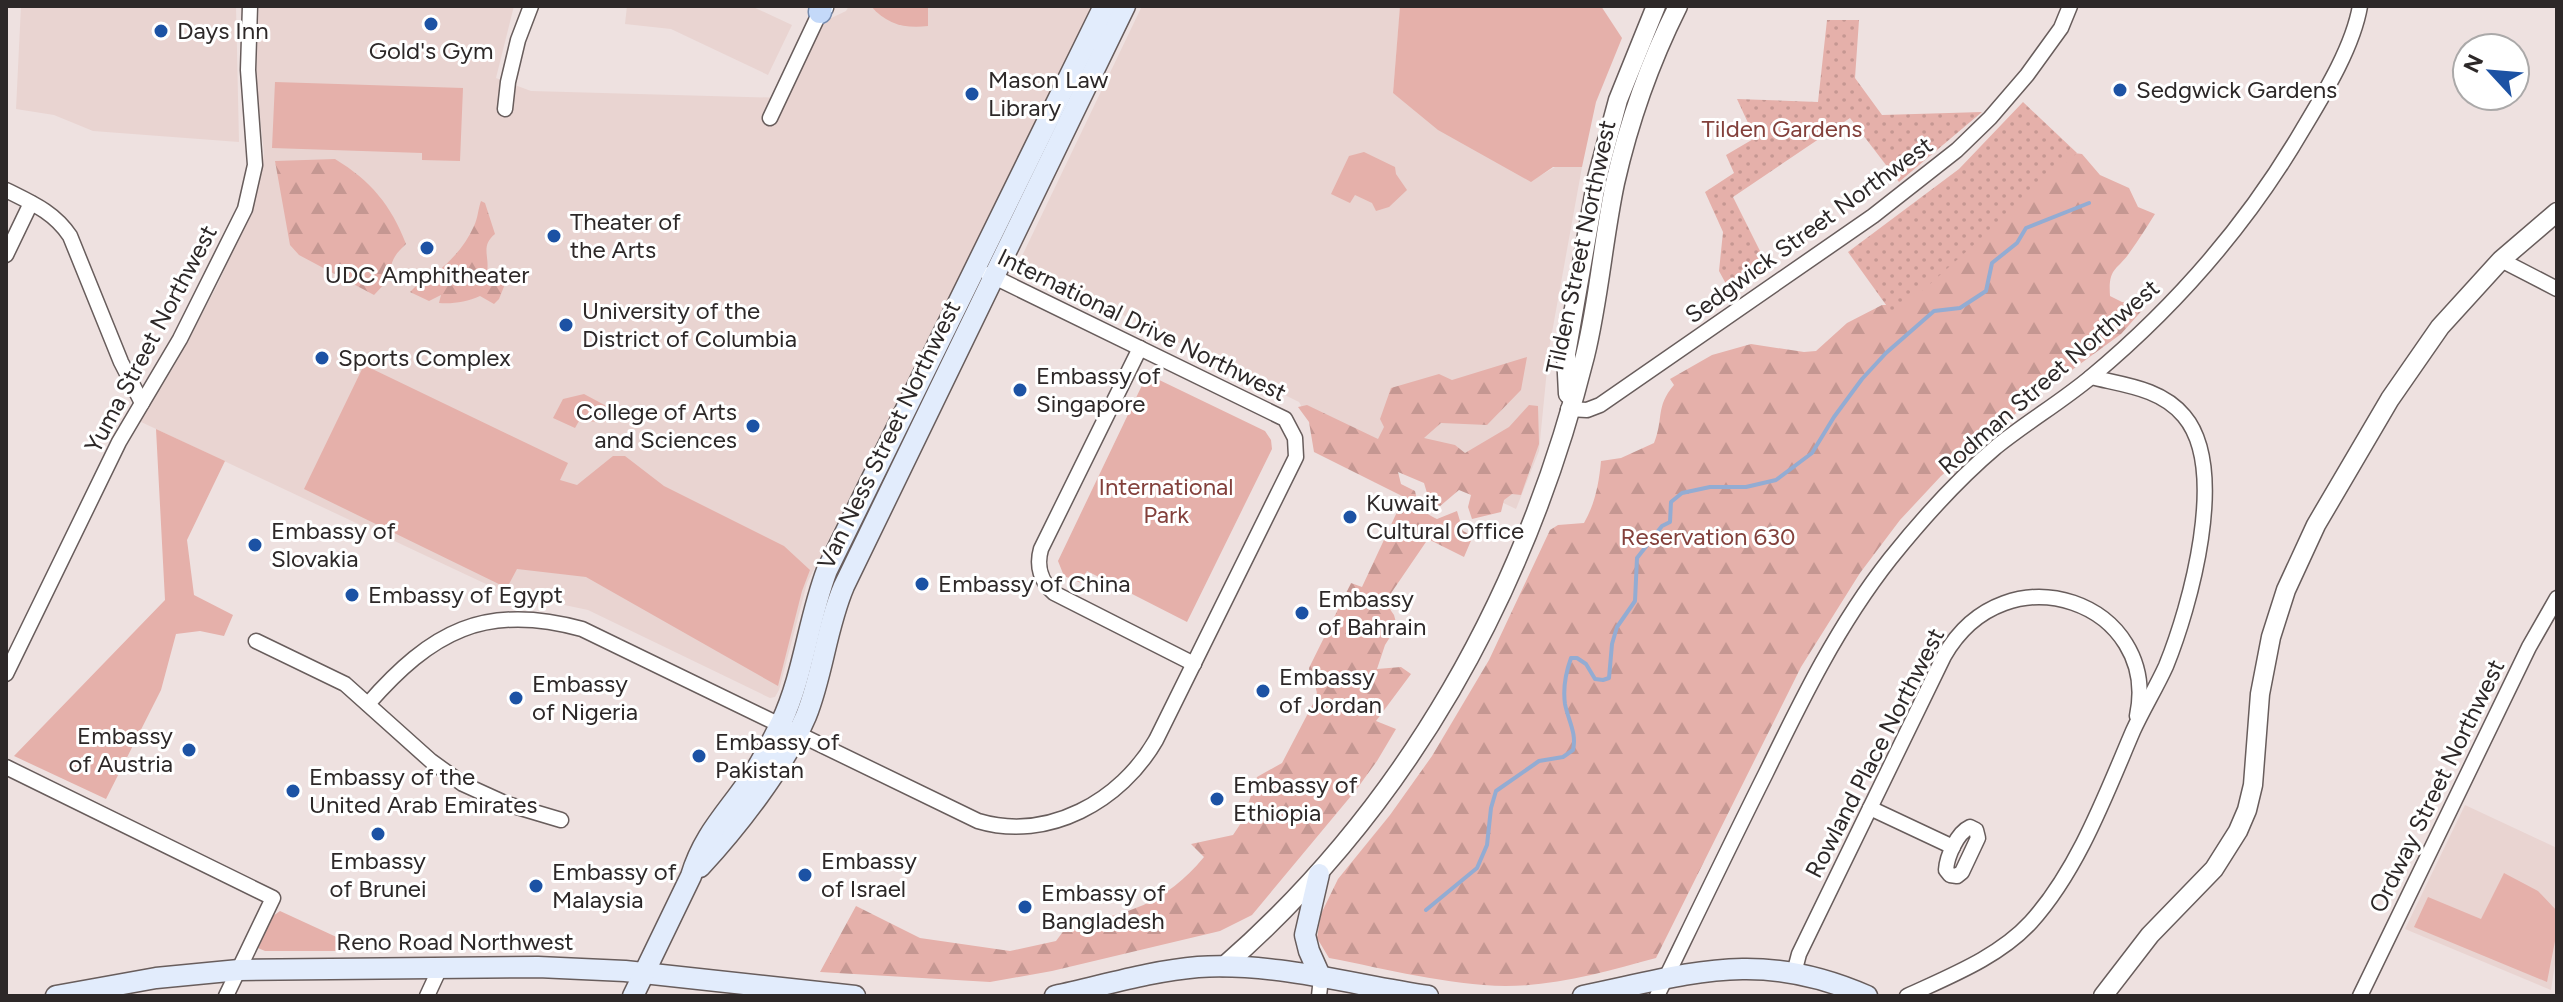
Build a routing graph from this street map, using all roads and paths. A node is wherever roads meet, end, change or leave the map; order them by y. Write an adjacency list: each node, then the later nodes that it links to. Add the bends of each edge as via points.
1 (250, 6): 23 (street, Yuma Street Northwest, via 248,70 255,165 249,196 193,315)
2 (531, 6): 10 (street, via 518,40)
3 (1104, 6): 19 (main road, Van Ness Street Northwest)
4 (1125, 6): 19 (main road, Van Ness Street Northwest)
5 (1656, 6): 12 (street, Tilden Street Northwest, via 1624,83)
6 (1678, 6): 13 (street, Tilden Street Northwest, via 1643,86)
7 (2070, 6): 24 (street, Sedgwick Street Northwest, via 2053,40 2013,92 1933,171 1600,405)
8 (2360, 6): 22 (street, Rodman Street Northwest, via 2327,85 2259,199 2188,286)
9 (824, 8): 11 (street)
10 (505, 109)
11 (770, 118)
12 (1600, 164): 13 (street); 24 (street, Tilden Street Northwest, via 1566,354)
13 (1619, 168): 24 (street, Tilden Street Northwest, via 1589,336)
14 (6, 190): 15 (street)
15 (31, 203): 17 (street); 23 (street, via 54,215 70,236)
16 (2557, 212): 18 (street)
17 (6, 255)
18 (2501, 260): 20 (street); 54 (street, via 2452,313 2401,382 2298,561 2266,659 2253,785 2238,831 2214,869 2150,935)
19 (986, 273): 21 (street, International Drive Northwest); 31 (main road, Van Ness Street Northwest, via 844,586 810,703)
20 (2557, 289)
21 (1140, 348): 27 (street, via 1041,549 1039,568 1054,593); 27 (street, International Drive Northwest, via 1285,419 1296,444 1296,457)
22 (2091, 377): 30 (street, via 2142,389 2174,406 2192,428 2205,469 2201,534 2182,619 2158,684); 43 (street, Rodman Street Northwest, via 1962,479 1864,593 1802,699)
23 (142, 403): 28 (street, Yuma Street Northwest)
24 (1568, 409): 36 (street, Tilden Street Northwest, via 1534,519 1471,656 1397,774)
25 (2557, 598): 55 (street, Ordway Street Northwest)
26 (256, 641): 29 (street, via 345,684)
27 (1194, 664): 31 (street, International Drive Northwest, via 1133,774 1101,800 1047,823 1007,826 978,821)
28 (6, 674)
29 (368, 704): 31 (street, International Drive Northwest, via 405,664 440,639 492,621 530,620 582,629); 34 (street, via 463,784)
30 (2134, 728): 33 (street, Rowland Place Northwest, via 2137,677 2128,649 2115,632 2097,615 2069,601 2039,596 2011,600 1970,622 1947,650); 53 (street, via 2068,870 2034,919 1998,950)
31 (789, 729): 40 (main road, Van Ness Street Northwest, via 780,763 691,876)
32 (6, 767): 39 (street, via 273,898)
33 (1870, 808): 35 (street); 41 (street, Rowland Place Northwest)
34 (561, 820)
35 (1953, 847)
36 (1319, 874): 37 (street, Tilden Street Northwest); 42 (main road, via 1305,935)
37 (1223, 967): 42 (main road); 49 (main road, via 1154,973)
38 (440, 968): 39 (main road, Reno Road Northwest); 40 (main road, Reno Road Northwest, via 563,967); 46 (street)
39 (239, 970): 44 (main road, Reno Road Northwest); 45 (street)
40 (644, 973): 47 (main road, Van Ness Street Northwest); 48 (main road, Reno Road Northwest)
41 (1794, 973): 43 (main road, via 1733,968); 52 (main road)
42 (1320, 987): 50 (main road)
43 (1661, 987): 51 (main road)
44 (56, 996)
45 (226, 996)
46 (427, 996)
47 (633, 996)
48 (855, 996)
49 (1055, 996)
50 (1428, 996)
51 (1583, 996)
52 (1867, 996)
53 (1907, 996)
54 (2103, 996)
55 (2360, 996)

